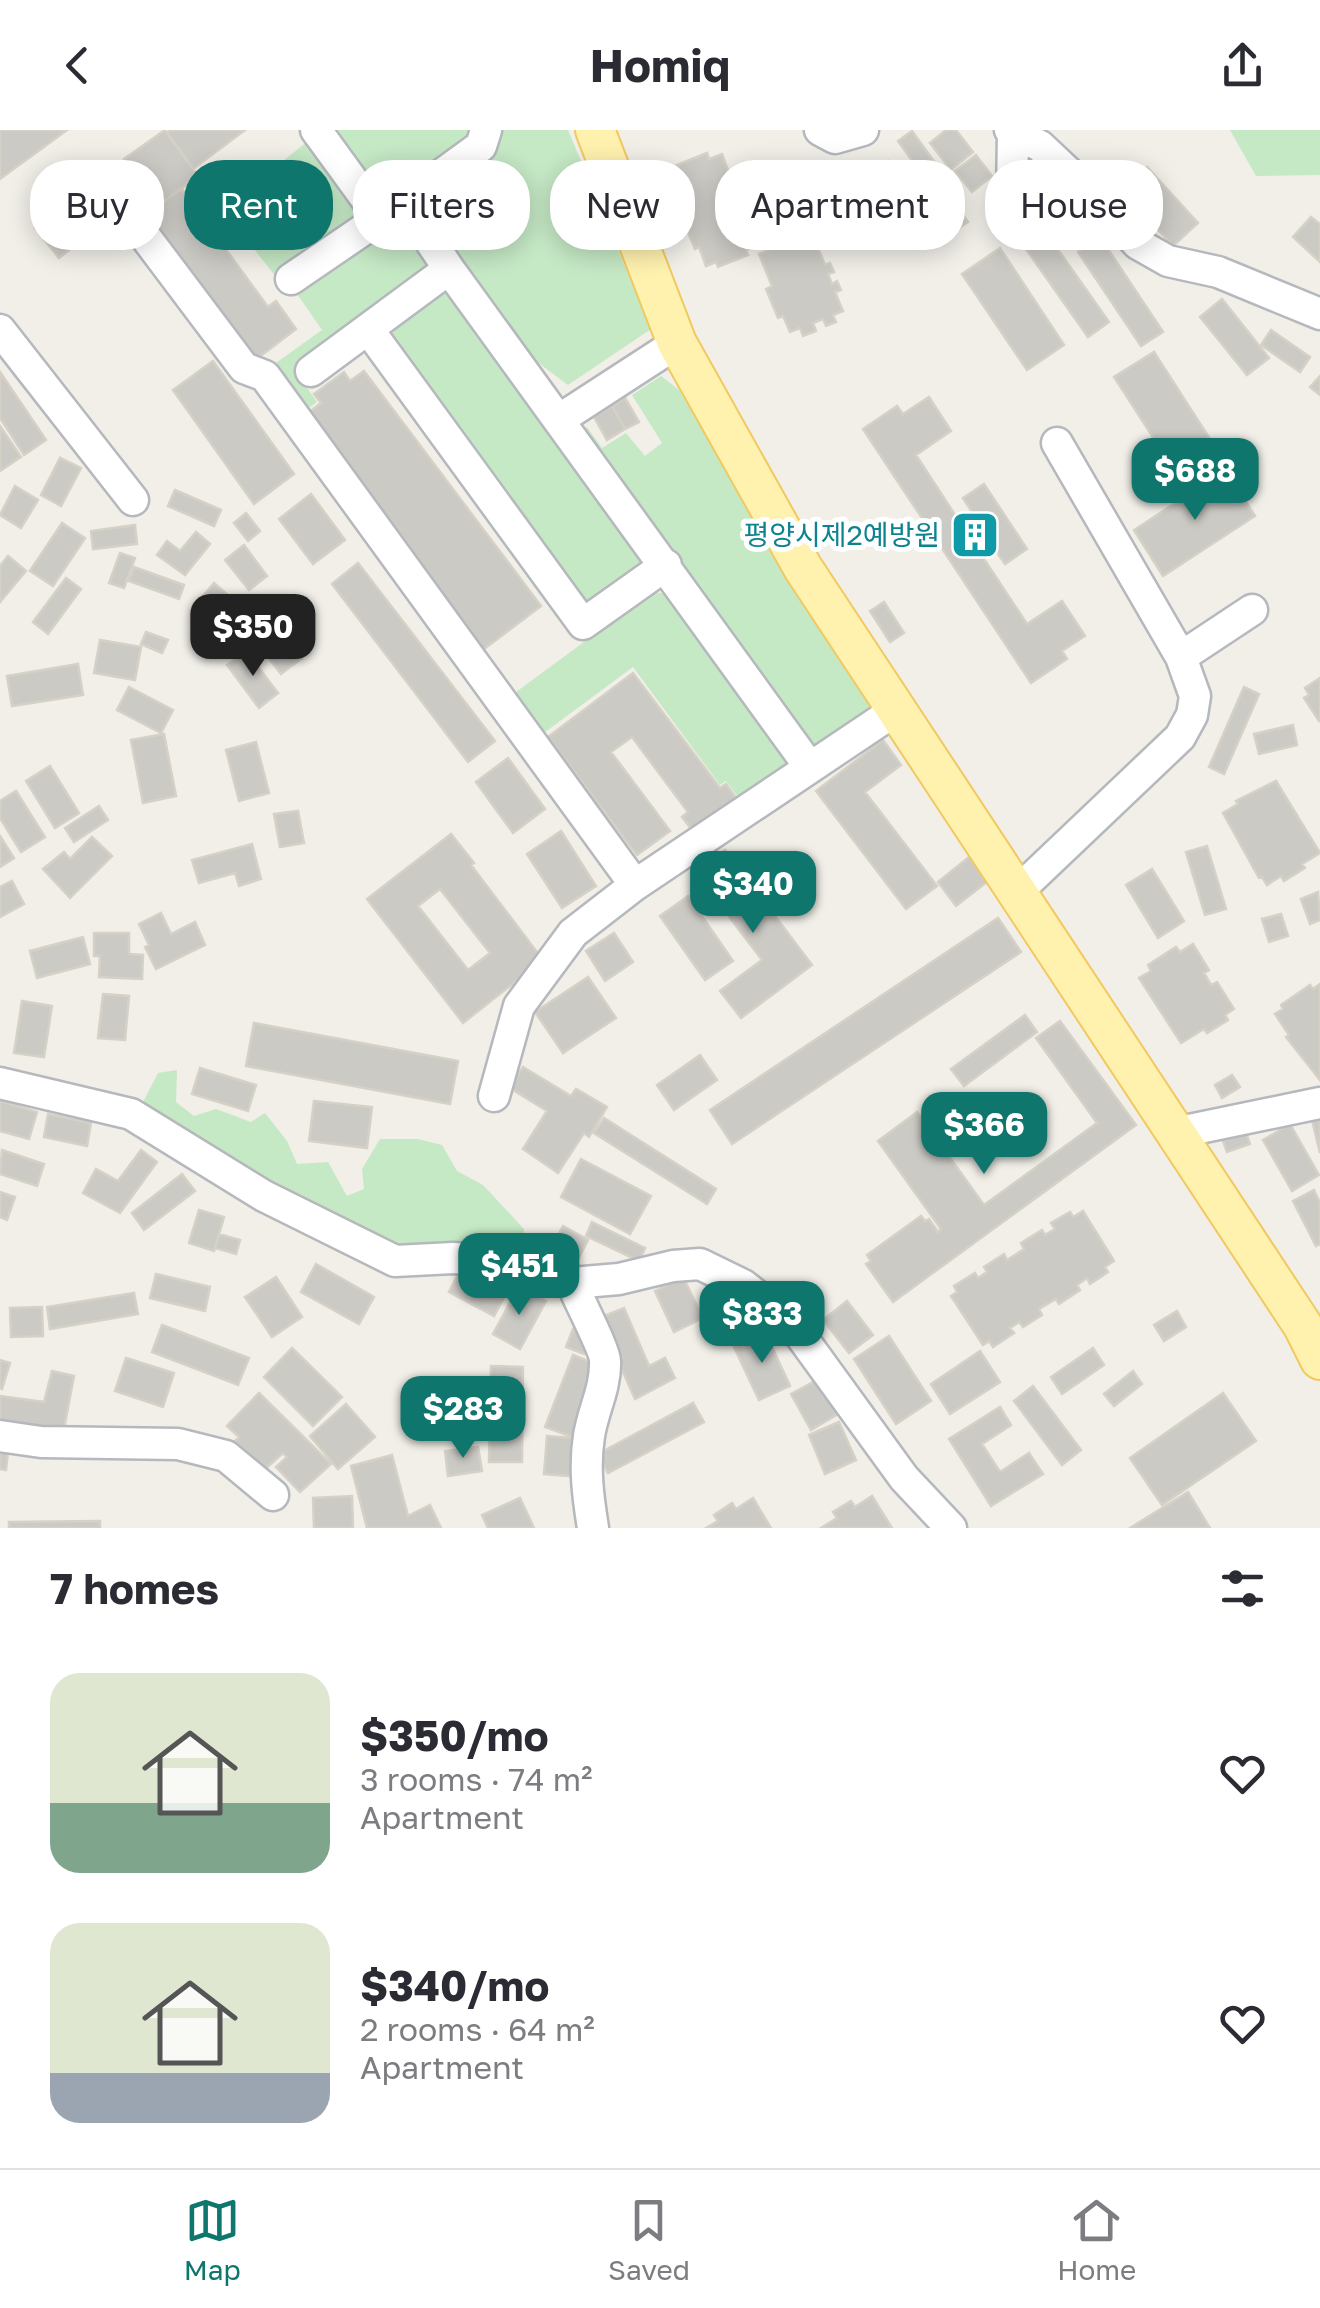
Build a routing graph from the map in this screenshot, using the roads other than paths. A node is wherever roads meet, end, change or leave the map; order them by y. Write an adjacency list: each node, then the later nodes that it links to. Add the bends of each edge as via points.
1 (486, 130): 7 (street, via 481,146)
2 (595, 130): 18 (main road)
3 (820, 130): 4 (street, via 835,138)
4 (863, 130)
5 (1012, 130): 8 (street); 15 (street, via 1040,146 1138,244 1168,262 1218,272)
6 (307, 131): 9 (street)
7 (462, 160)
8 (1012, 160)
9 (353, 174)
10 (353, 237): 14 (street)
11 (155, 250): 28 (street, via 244,368 265,376)
12 (431, 250): 13 (street)
13 (449, 269): 16 (street); 20 (street)
14 (291, 279)
15 (1320, 314)
16 (368, 329): 19 (street); 23 (street, via 583,624)
17 (0, 330): 22 (street)
18 (677, 343): 20 (street); 26 (main road, via 804,568)
19 (310, 371)
20 (560, 419): 23 (street)
21 (1057, 443): 25 (street)
22 (132, 500)
23 (666, 565): 27 (street)
24 (1252, 610): 25 (street)
25 (1181, 657): 29 (street, via 1195,696 1180,737)
26 (896, 710): 27 (street); 29 (main road)
27 (809, 766): 28 (street)
28 (636, 885): 31 (street, via 573,934 519,1006)
29 (1017, 892): 33 (main road)
30 (0, 1083): 34 (street, via 130,1114 264,1196 395,1261 519,1262)
31 (494, 1096)
32 (1320, 1103): 33 (street)
33 (1175, 1133): 35 (main road)
34 (572, 1284): 38 (street, via 606,1356 589,1434 586,1484); 39 (street, via 700,1264 743,1285 790,1320 904,1478)
35 (1320, 1360)
36 (0, 1436): 37 (street, via 178,1444 226,1456)
37 (273, 1495)
38 (593, 1528)
39 (951, 1528)

